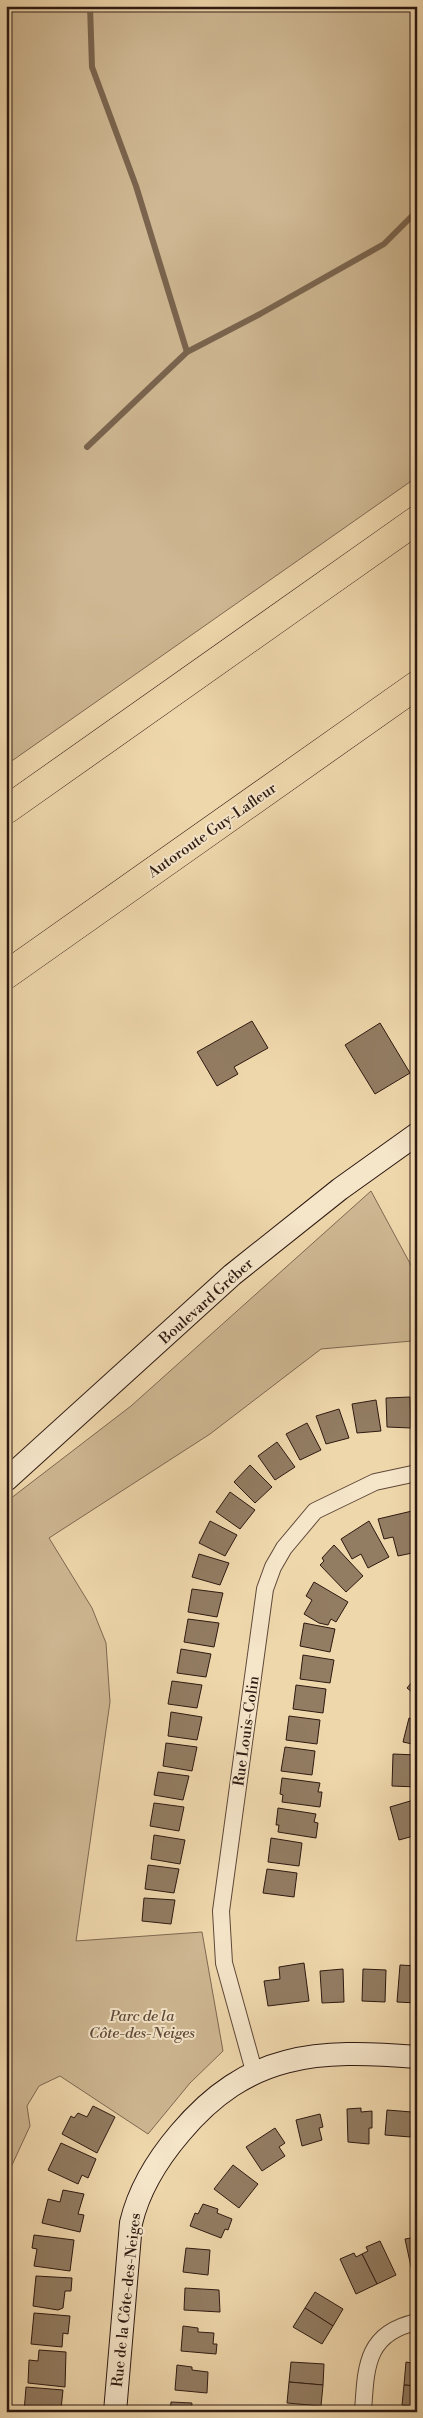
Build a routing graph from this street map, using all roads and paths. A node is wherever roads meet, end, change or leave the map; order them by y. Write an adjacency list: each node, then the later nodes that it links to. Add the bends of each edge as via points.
1 (417, 520): 3 (highway)
2 (417, 685): 4 (highway, Autoroute Guy-Lafleur)
3 (6, 810)
4 (6, 975)
5 (417, 1134): 7 (street, Boulevard Gréber, via 340,1189 232,1276)
6 (417, 1474): 9 (street, Rue Louis-Colin, via 375,1482 315,1510 284,1548 272,1567 265,1589 221,1910 224,1963)
7 (6, 1480)
8 (417, 2057): 9 (street, Rue de la Côte-des-Neiges, via 338,2053 306,2056)
9 (254, 2071): 11 (street, Rue de la Côte-des-Neiges, via 220,2092 200,2110 168,2147 136,2204)
10 (417, 2322): 12 (street, via 398,2328 376,2344 366,2368)
11 (115, 2412)
12 (363, 2412)

